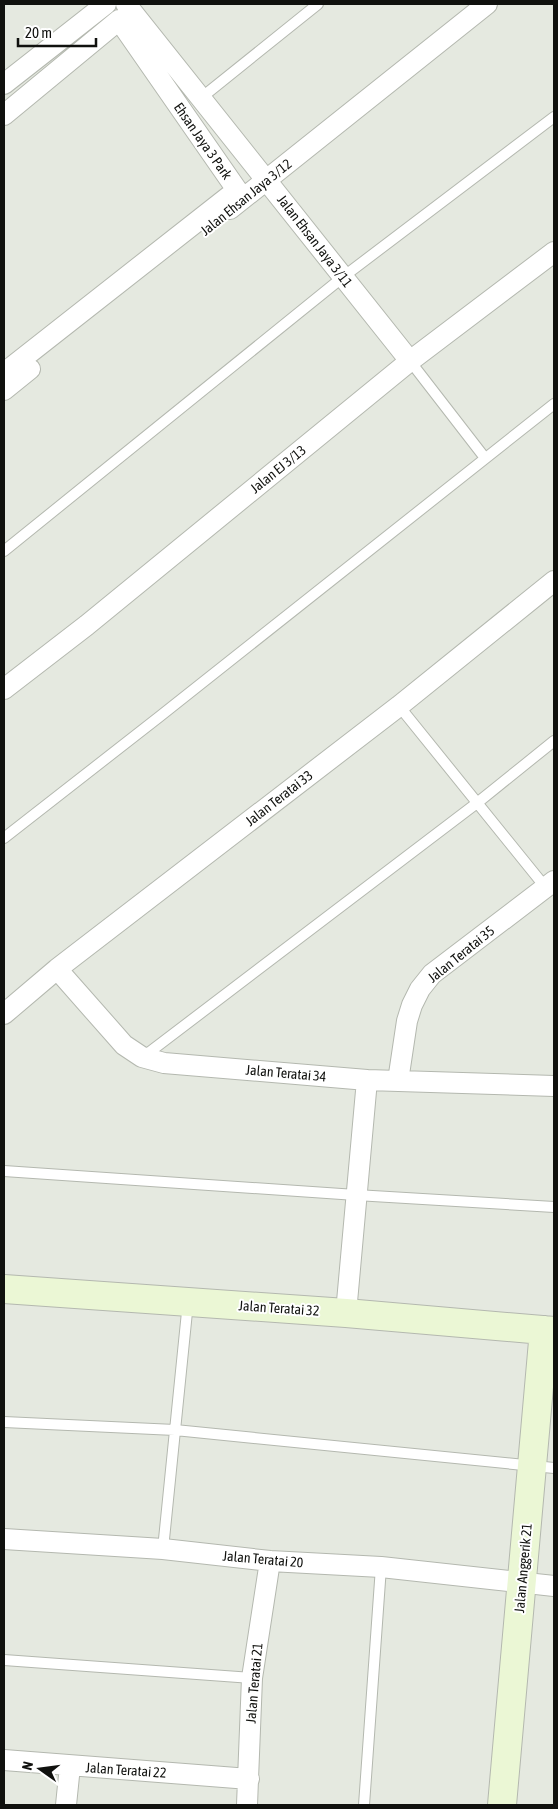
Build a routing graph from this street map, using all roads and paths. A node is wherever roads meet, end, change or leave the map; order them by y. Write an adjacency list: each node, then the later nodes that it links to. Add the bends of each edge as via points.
1 (106, 4): 5 (street)
2 (126, 4): 6 (street, Jalan Ehsan Jaya 3/11)
3 (318, 4): 6 (lane)
4 (487, 4): 9 (street, Jalan Ehsan Jaya 3/12)
5 (4, 84)
6 (201, 98): 9 (street, Jalan Ehsan Jaya 3/11)
7 (4, 115): 13 (street, Ehsan Jaya 3 Park, via 119,20 237,190)
8 (554, 116): 11 (lane)
9 (266, 180): 11 (street, Jalan Ehsan Jaya 3/11); 14 (street, Jalan Ehsan Jaya 3/12)
10 (554, 252): 12 (street, Jalan EJ 3/13)
11 (343, 277): 12 (street, Jalan Ehsan Jaya 3/11); 17 (lane)
12 (410, 361): 16 (lane); 19 (street, Jalan EJ 3/13)
13 (4, 373)
14 (4, 390)
15 (554, 404): 16 (lane)
16 (485, 458): 23 (lane)
17 (4, 551)
18 (554, 581): 20 (street, Jalan Teratai 33)
19 (4, 689)
20 (399, 706): 22 (lane); 25 (street, Jalan Teratai 33)
21 (554, 741): 22 (lane)
22 (477, 803): 24 (lane); 27 (lane)
23 (4, 838)
24 (550, 885): 29 (street, Jalan Teratai 35, via 432,974 420,989 407,1021)
25 (56, 970): 26 (street, Jalan Teratai 33); 27 (street, Jalan Teratai 34, via 124,1045)
26 (4, 1014)
27 (142, 1057): 28 (street, Jalan Teratai 34, via 164,1063)
28 (366, 1080): 29 (street, Jalan Teratai 34); 32 (street)
29 (398, 1081): 30 (street, Jalan Teratai 34)
30 (554, 1086)
31 (4, 1171): 32 (lane)
32 (356, 1195): 33 (lane); 36 (street)
33 (554, 1207)
34 (4, 1289): 35 (street, Jalan Teratai 32)
35 (188, 1302): 36 (street, Jalan Teratai 32); 39 (lane)
36 (346, 1313): 37 (street, Jalan Teratai 32)
37 (549, 1331): 40 (street, Jalan Anggerik 21)
38 (4, 1422): 39 (lane)
39 (175, 1430): 40 (lane); 42 (lane)
40 (543, 1467): 45 (street, Jalan Anggerik 21)
41 (4, 1539): 42 (street, Jalan Teratai 20)
42 (163, 1550): 43 (street, Jalan Teratai 20)
43 (270, 1562): 44 (street, Jalan Teratai 20); 48 (street, Jalan Teratai 21)
44 (381, 1567): 45 (street, Jalan Teratai 20); 54 (lane)
45 (522, 1583): 46 (street, Jalan Teratai 20); 55 (street, Jalan Anggerik 21)
46 (554, 1586)
47 (4, 1660): 48 (lane)
48 (252, 1678): 51 (street, Jalan Teratai 21)
49 (4, 1760): 50 (street, Jalan Teratai 22)
50 (70, 1766): 51 (street, Jalan Teratai 22); 52 (street)
51 (249, 1779): 53 (street, Jalan Teratai 21)
52 (66, 1805)
53 (247, 1805)
54 (364, 1805)
55 (502, 1805)

